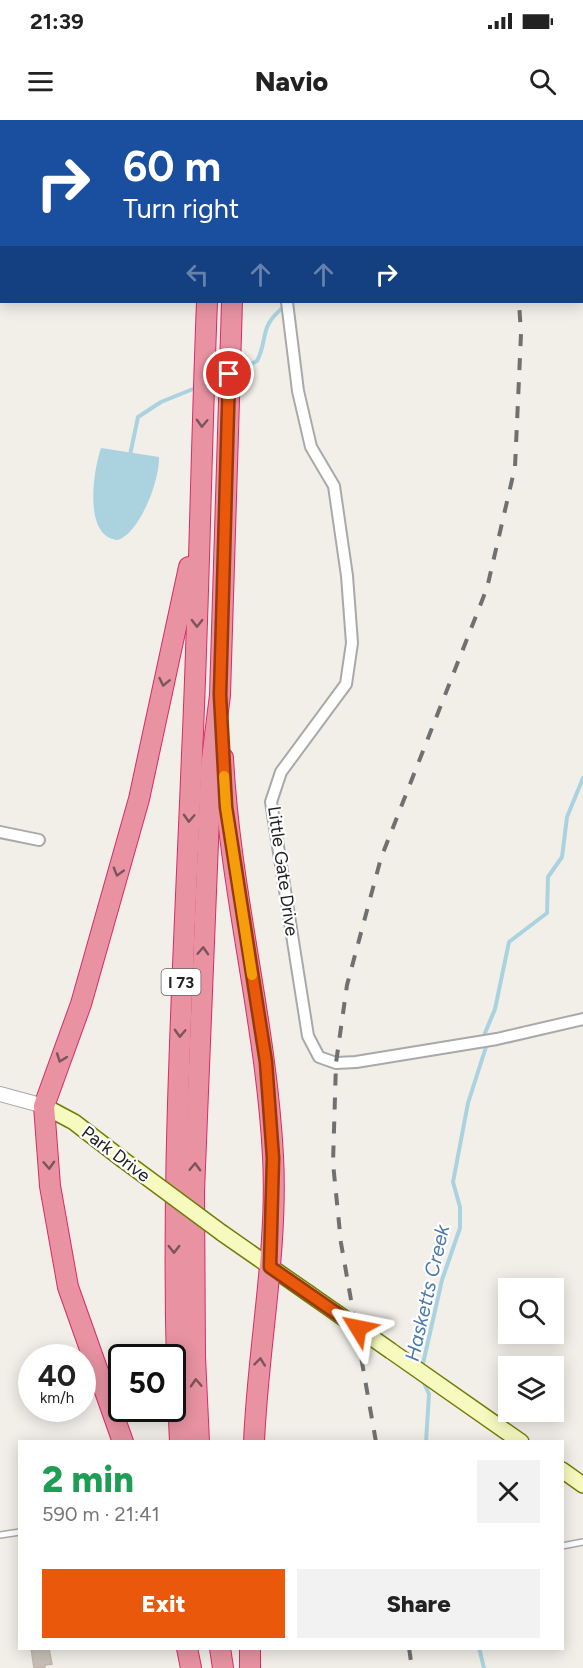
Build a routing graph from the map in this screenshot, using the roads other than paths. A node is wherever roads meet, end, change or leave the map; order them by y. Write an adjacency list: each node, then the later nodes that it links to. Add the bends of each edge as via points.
1 (207, 303): 4 (highway, I 73, one-way to 4)
2 (232, 303): 5 (highway, I 73)
3 (287, 303): 8 (street, Little Gate Drive, via 298,391 311,447 334,486 352,643 346,684 281,772 271,802 308,1036 319,1057 336,1063 356,1062 497,1039)
4 (198, 522): 10 (highway, one-way to 10, via 139,799 81,1004); 13 (highway, I 73, one-way to 13, via 175,1150 175,1348)
5 (220, 695): 11 (highway, via 226,807 266,1062 273,1158); 14 (highway, I 73, one-way to 5, via 195,1180 211,778)
6 (0, 832): 7 (street)
7 (39, 840)
8 (583, 1019)
9 (0, 1094): 10 (street, Park Drive)
10 (44, 1106): 11 (main road, Park Drive, bridge, via 74,1122); 12 (highway, one-way to 12, via 50,1186 68,1287)
11 (270, 1267): 15 (highway, one-way to 11); 16 (main road, Park Drive, bridge)
12 (122, 1440)
13 (180, 1440)
14 (199, 1440)
15 (254, 1440)
16 (518, 1440)
17 (564, 1471): 18 (main road)
18 (583, 1485)
19 (18, 1532): 20 (lane)
20 (0, 1535)
21 (583, 1542): 22 (lane)
22 (564, 1546)
23 (187, 1650): 27 (highway)
24 (199, 1650): 28 (highway)
25 (220, 1650): 29 (highway)
26 (250, 1650): 30 (highway)
27 (191, 1668)
28 (201, 1668)
29 (223, 1668)
30 (250, 1668)

